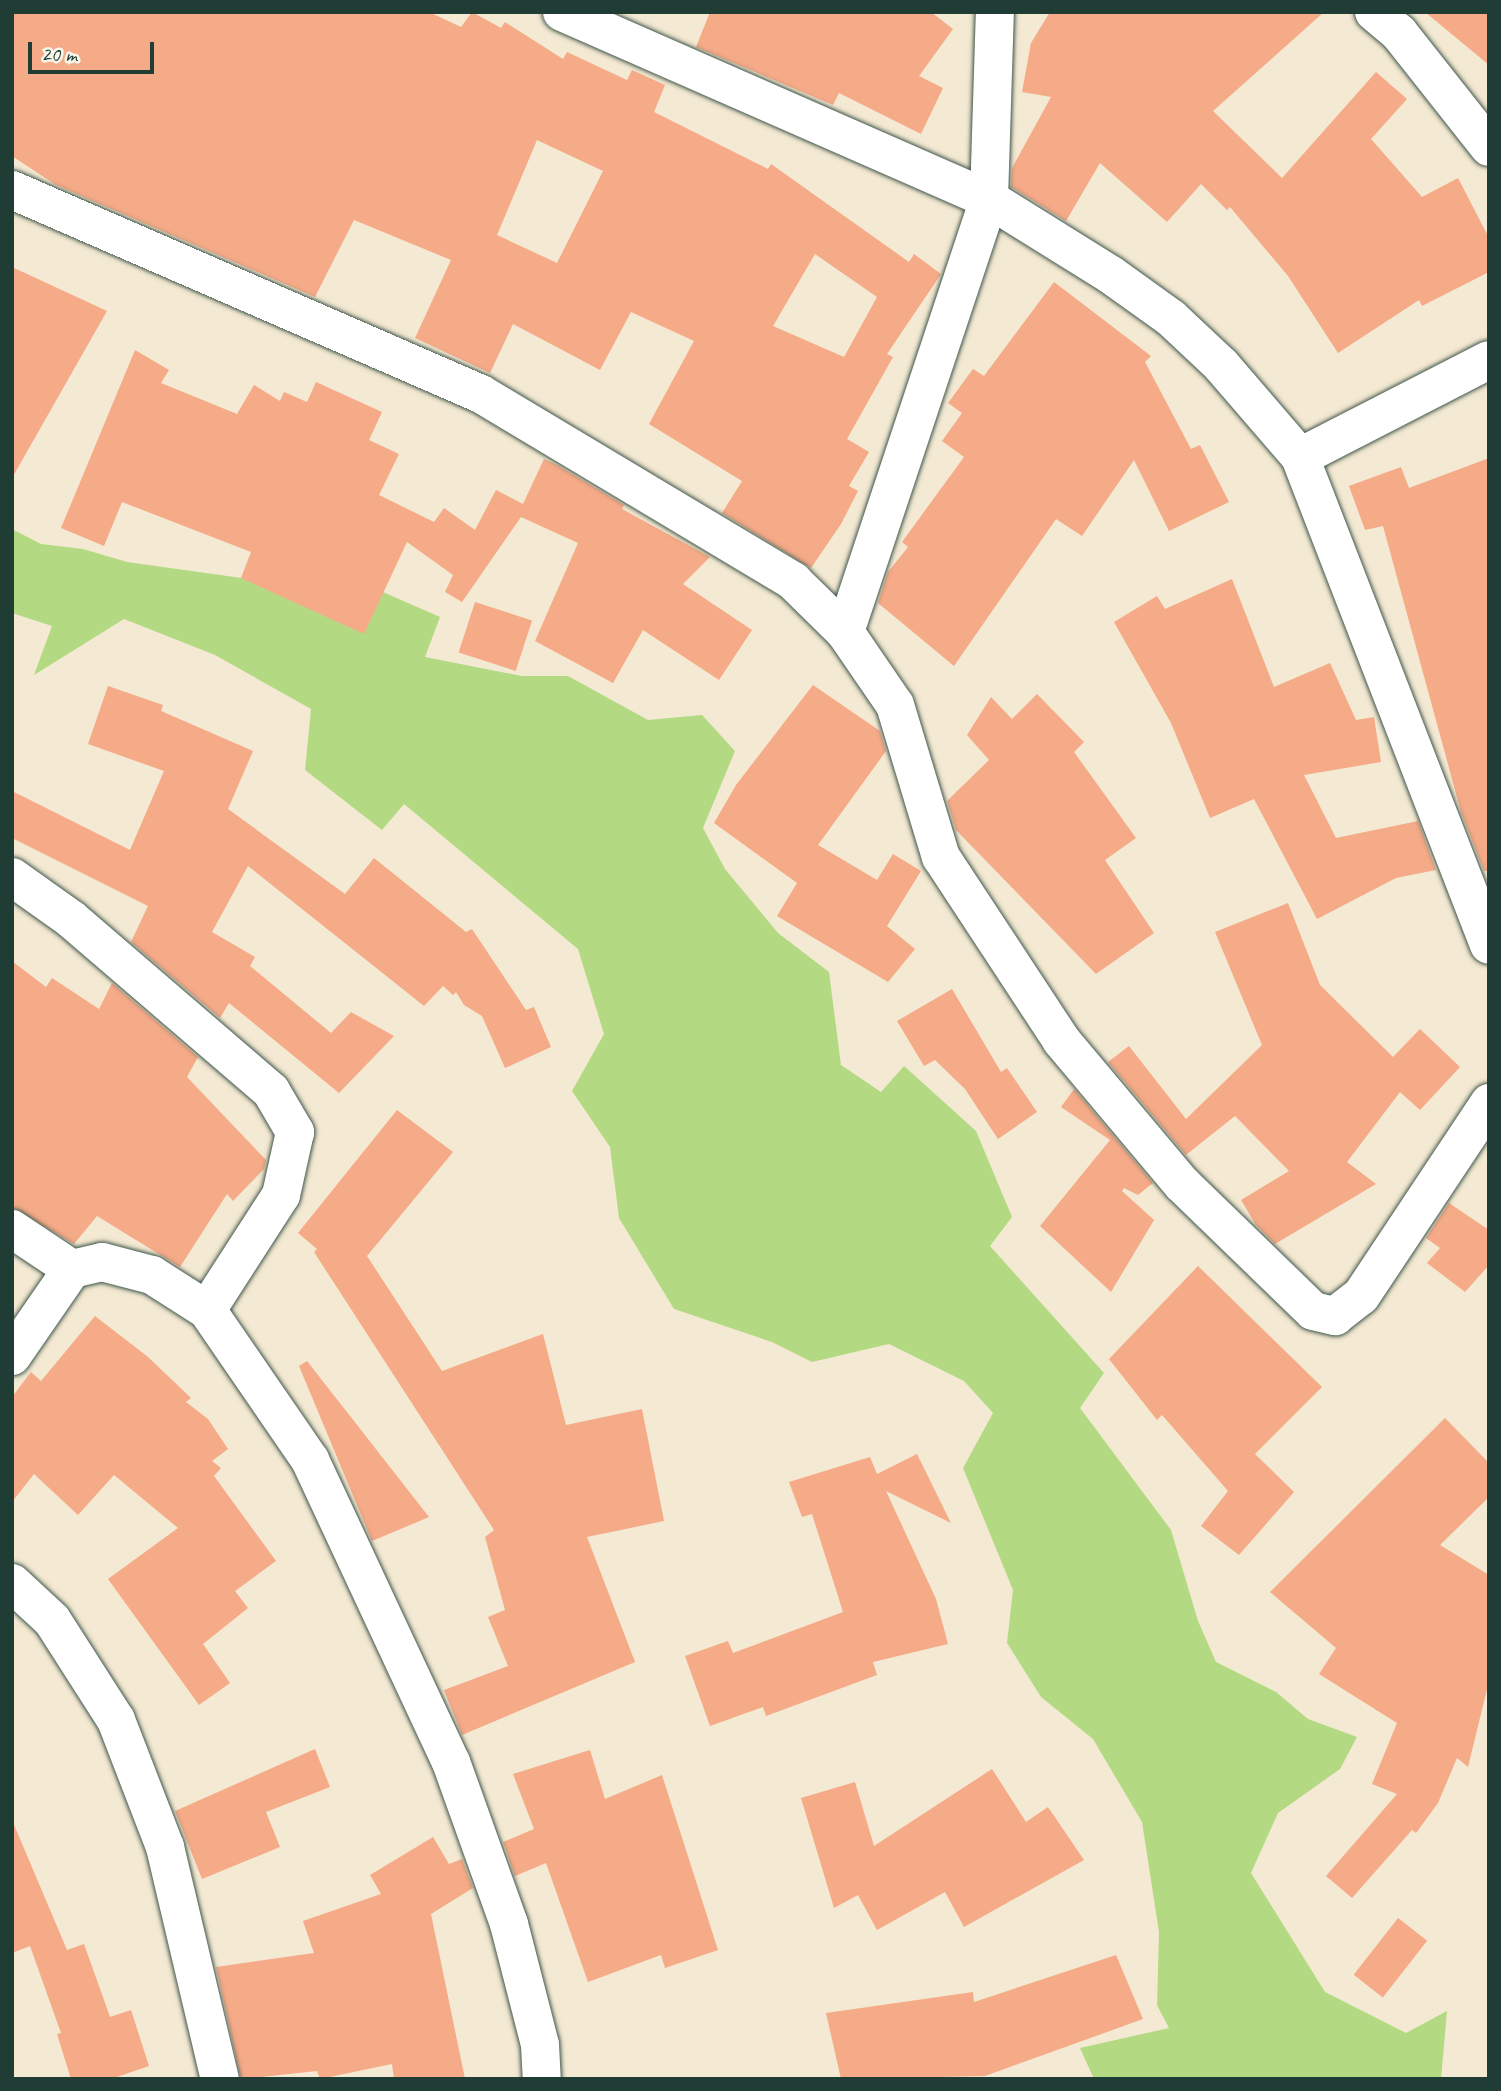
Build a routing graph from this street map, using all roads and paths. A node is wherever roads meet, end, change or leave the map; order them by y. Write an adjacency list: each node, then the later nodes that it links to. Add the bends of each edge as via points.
1 (562, 12): 6 (street)
2 (995, 12): 6 (street)
3 (1374, 12): 4 (street, via 1399,33)
4 (1489, 146)
5 (12, 190): 9 (street, via 481,394 793,581)
6 (989, 199): 8 (street, via 1171,318 1221,365); 9 (street)
7 (1489, 360): 8 (street)
8 (1300, 457): 11 (street)
9 (845, 632): 12 (street, via 895,705 941,857 1061,1040 1182,1184 1313,1311 1335,1316 1361,1296)
10 (12, 877): 15 (street, via 71,919 271,1091 296,1132 281,1195)
11 (1485, 930)
12 (1489, 1102)
13 (12, 1229): 14 (street)
14 (72, 1269): 15 (street, via 102,1262 152,1275); 16 (street)
15 (207, 1310): 19 (street, via 310,1460 452,1762 509,1924 540,2045)
16 (12, 1356)
17 (12, 1583): 18 (street, via 52,1620 116,1720 165,1847)
18 (220, 2079)
19 (542, 2079)

